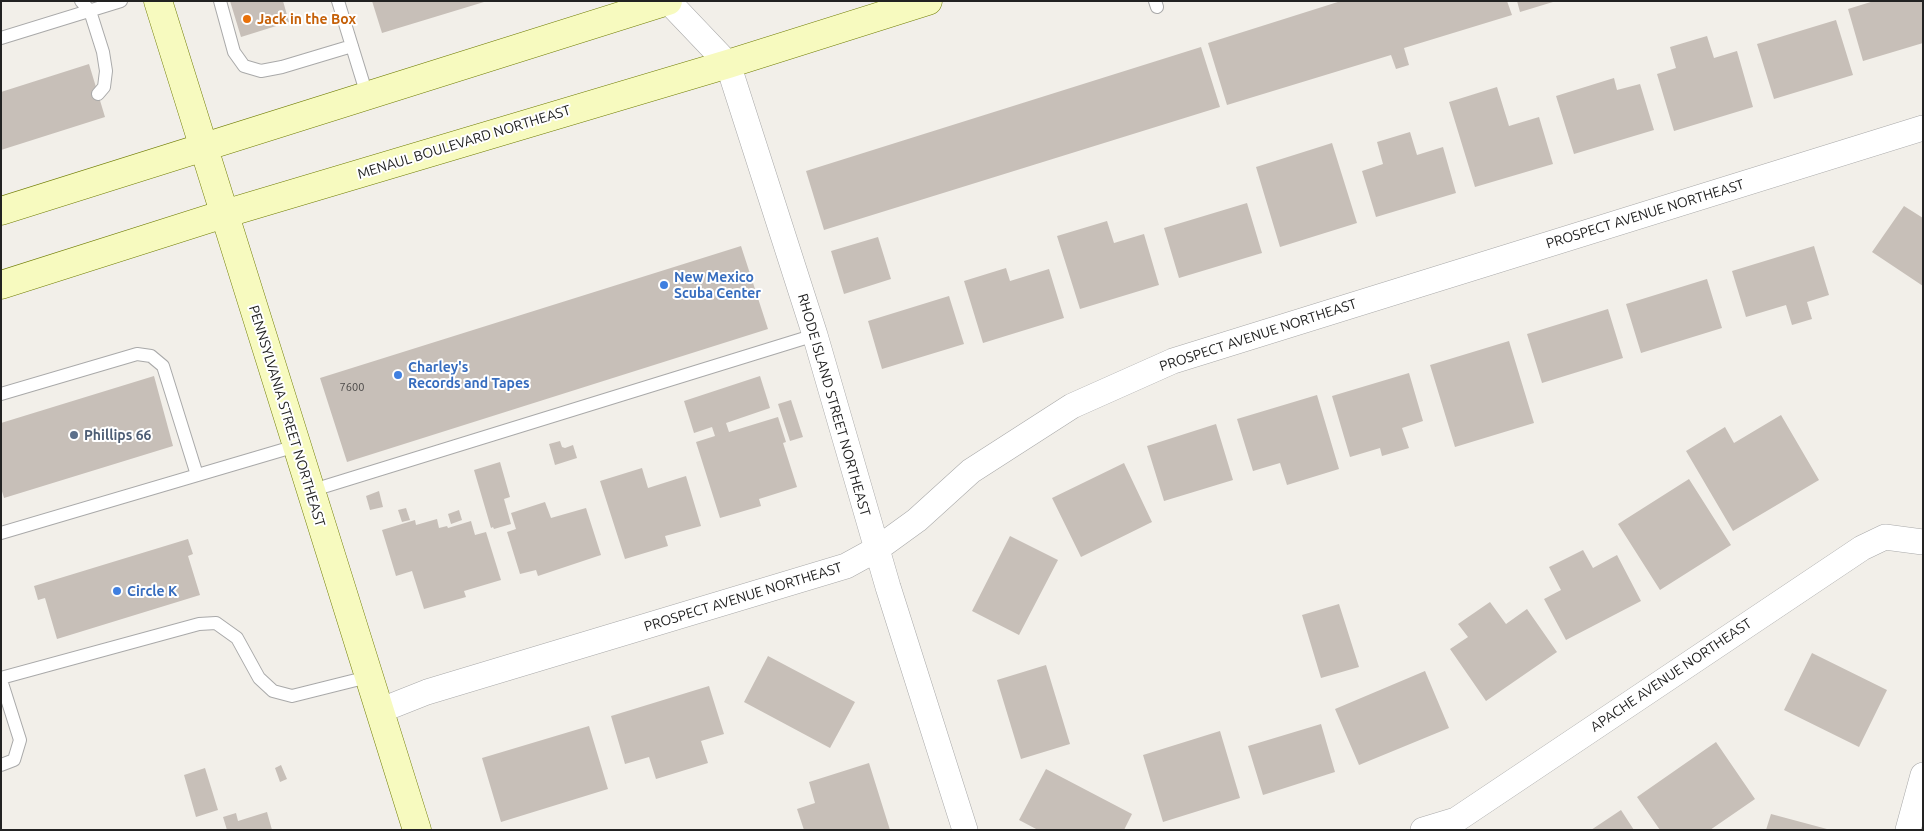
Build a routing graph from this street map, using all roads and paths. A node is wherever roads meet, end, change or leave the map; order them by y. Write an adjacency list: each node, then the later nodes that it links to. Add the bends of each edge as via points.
1 (121, 1): 7 (lane)
2 (158, 1): 14 (main road, PENNSYLVANIA STREET NORTHEAST)
3 (220, 1): 9 (lane, via 234,52 244,66 261,71 282,68)
4 (338, 1): 9 (lane)
5 (668, 1): 10 (street, RHODE ISLAND STREET NORTHEAST); 12 (main road)
6 (928, 1): 10 (main road, MENAUL BOULEVARD NORTHEAST)
7 (85, 6): 8 (lane); 11 (lane, via 103,52 106,71 104,87)
8 (1, 38)
9 (352, 46): 12 (lane)
10 (728, 64): 16 (main road, MENAUL BOULEVARD NORTHEAST); 18 (street, RHODE ISLAND STREET NORTHEAST)
11 (98, 94)
12 (368, 95): 14 (main road)
13 (1923, 128): 25 (street, PROSPECT AVENUE NORTHEAST, via 1173,361 1072,406 971,471 917,520)
14 (203, 146): 15 (main road); 16 (main road, PENNSYLVANIA STREET NORTHEAST)
15 (1, 211)
16 (224, 214): 17 (main road, MENAUL BOULEVARD NORTHEAST); 20 (main road, PENNSYLVANIA STREET NORTHEAST)
17 (1, 285)
18 (815, 335): 22 (lane); 25 (street, RHODE ISLAND STREET NORTHEAST)
19 (1, 394): 21 (lane, via 137,354 151,356 163,366)
20 (296, 446): 21 (lane); 22 (main road, PENNSYLVANIA STREET NORTHEAST)
21 (197, 475): 23 (lane)
22 (310, 491): 26 (main road, PENNSYLVANIA STREET NORTHEAST)
23 (1, 533)
24 (1923, 542): 31 (street, APACHE AVENUE NORTHEAST, via 1885,538 1862,548)
25 (877, 548): 28 (street, PROSPECT AVENUE NORTHEAST, via 846,566 427,692); 33 (street, RHODE ISLAND STREET NORTHEAST)
26 (368, 677): 27 (lane, via 292,696 273,691 259,678 237,638 216,624 199,624); 28 (main road, PENNSYLVANIA STREET NORTHEAST)
27 (1, 679): 29 (lane, via 20,740 14,760)
28 (379, 711): 32 (main road, PENNSYLVANIA STREET NORTHEAST)
29 (1, 765)
30 (1923, 775): 35 (street)
31 (1456, 825): 34 (street, APACHE AVENUE NORTHEAST)
32 (417, 830)
33 (965, 830)
34 (1423, 830)
35 (1908, 830)

